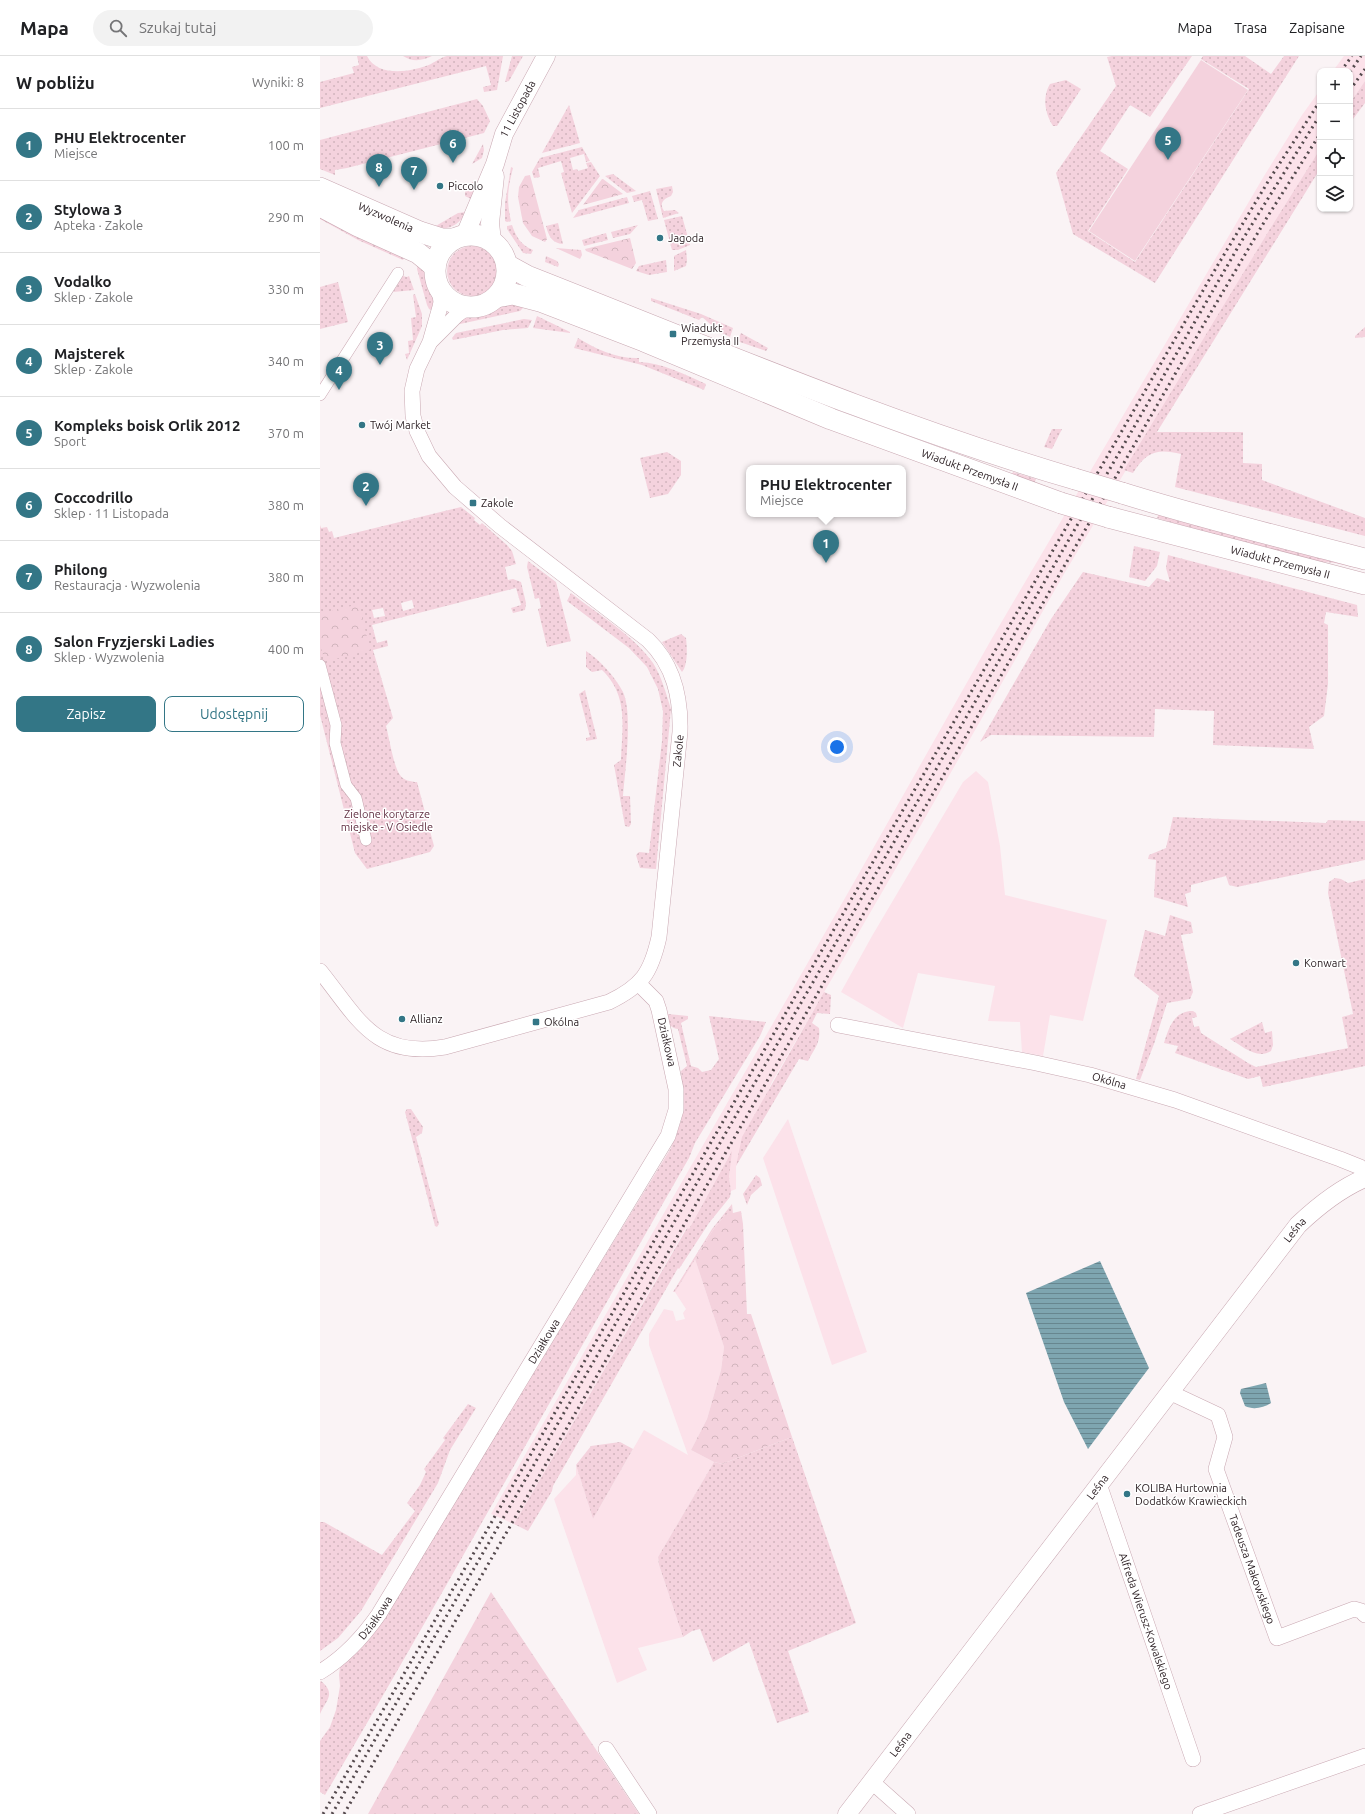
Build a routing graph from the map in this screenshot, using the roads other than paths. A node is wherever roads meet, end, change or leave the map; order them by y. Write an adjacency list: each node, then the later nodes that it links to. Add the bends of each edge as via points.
1 (546, 56): 2 (street, 11 Listopada, via 504,134)
2 (495, 164): 5 (street, 11 Listopada); 6 (street, 11 Listopada, via 490,223)
3 (320, 188): 5 (main road, Wyzwolenia, via 420,232 442,239)
4 (320, 206): 8 (main road, Wyzwolenia, via 418,253)
5 (459, 237): 6 (main road, via 476,235); 8 (main road, via 441,251)
6 (492, 241): 7 (main road, via 499,248)
7 (507, 265): 11 (main road, via 506,282); 15 (main road, Wiadukt Przemysła II, bridge, via 526,276 839,399 1005,459 1230,524)
8 (435, 267): 10 (main road)
9 (398, 273): 14 (street)
10 (439, 288): 12 (main road, via 451,301); 13 (street, Zakole, via 442,302)
11 (496, 297): 12 (main road, via 483,305); 16 (main road, Wiadukt Przemysła II, bridge, via 513,294 540,301 831,420 1061,503)
12 (468, 307): 13 (street, Zakole)
13 (430, 342): 20 (street, Zakole, via 413,381 412,404 418,431 432,462 455,487 500,526 648,640 665,660 677,689 680,732 659,937 649,970)
14 (320, 395)
15 (1365, 559)
16 (1365, 584)
17 (320, 665): 18 (street, via 336,725 335,743 346,785 356,798)
18 (366, 840)
19 (320, 971): 20 (street, via 350,1011 376,1037 395,1046 426,1050 444,1048 594,1007 622,995)
20 (639, 984): 26 (street, Działkowa, via 656,1001 675,1079 676,1110 668,1136 380,1614 348,1651)
21 (838, 1025): 22 (street, Okólna, via 1090,1075 1175,1100 1340,1159 1360,1167)
22 (1365, 1178): 23 (street, Leśna, via 1329,1198 1298,1225)
23 (1169, 1392): 24 (street, Leśna); 25 (street, Tadeusza Makowskiego, via 1218,1415 1225,1437 1216,1469 1277,1638 1354,1610 1361,1610)
24 (1099, 1484): 29 (street, Alfreda Wierusz-Kowalskiego); 30 (street, Leśna)
25 (1365, 1615)
26 (320, 1672)
27 (606, 1750): 31 (street)
28 (1365, 1756): 34 (street)
29 (1192, 1759)
30 (872, 1782): 32 (street, Leśna); 33 (street)
31 (649, 1814)
32 (847, 1814)
33 (908, 1814)
34 (1200, 1814)

